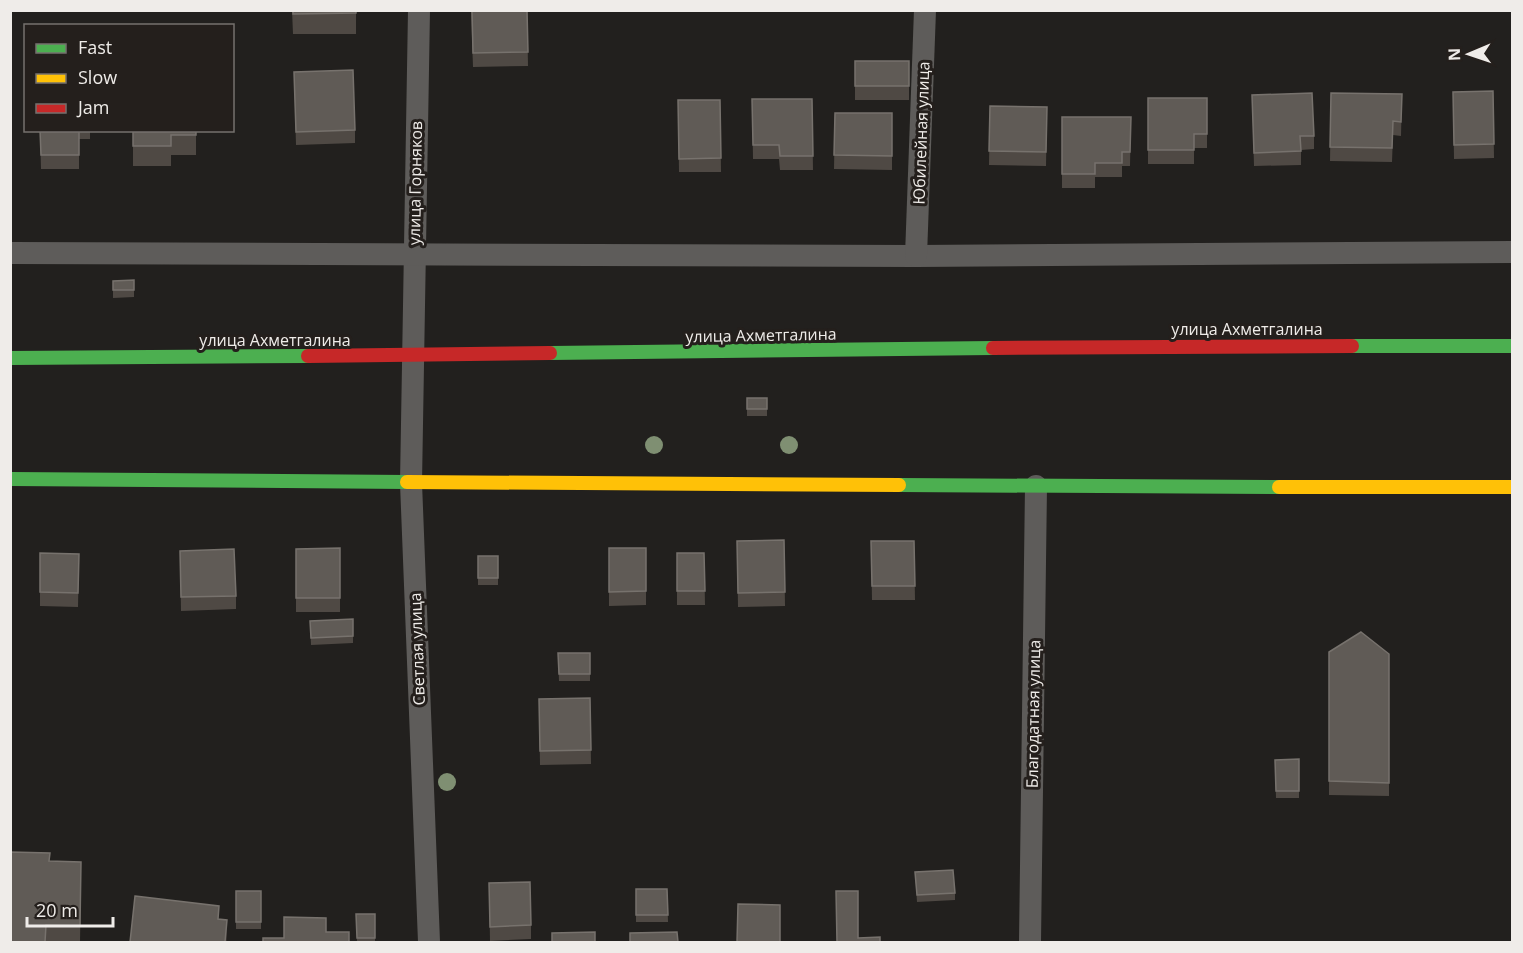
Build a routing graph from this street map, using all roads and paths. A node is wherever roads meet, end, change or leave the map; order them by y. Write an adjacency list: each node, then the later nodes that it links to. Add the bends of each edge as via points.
1 (419, 10): 5 (street, улица Горняков)
2 (925, 10): 6 (street, Юбилейная улица)
3 (1512, 252): 6 (street)
4 (10, 253): 5 (street)
5 (414, 256): 6 (street); 8 (street, улица Горняков)
6 (916, 256)
7 (1512, 346): 8 (main road, улица Ахметгалина, via 1190,345)
8 (413, 356): 9 (main road, улица Ахметгалина); 11 (street, Светлая улица)
9 (10, 358)
10 (10, 479): 11 (main road)
11 (411, 483): 12 (main road); 14 (street, Светлая улица)
12 (1036, 486): 13 (main road); 15 (street, Благодатная улица)
13 (1512, 486)
14 (429, 942)
15 (1030, 942)

